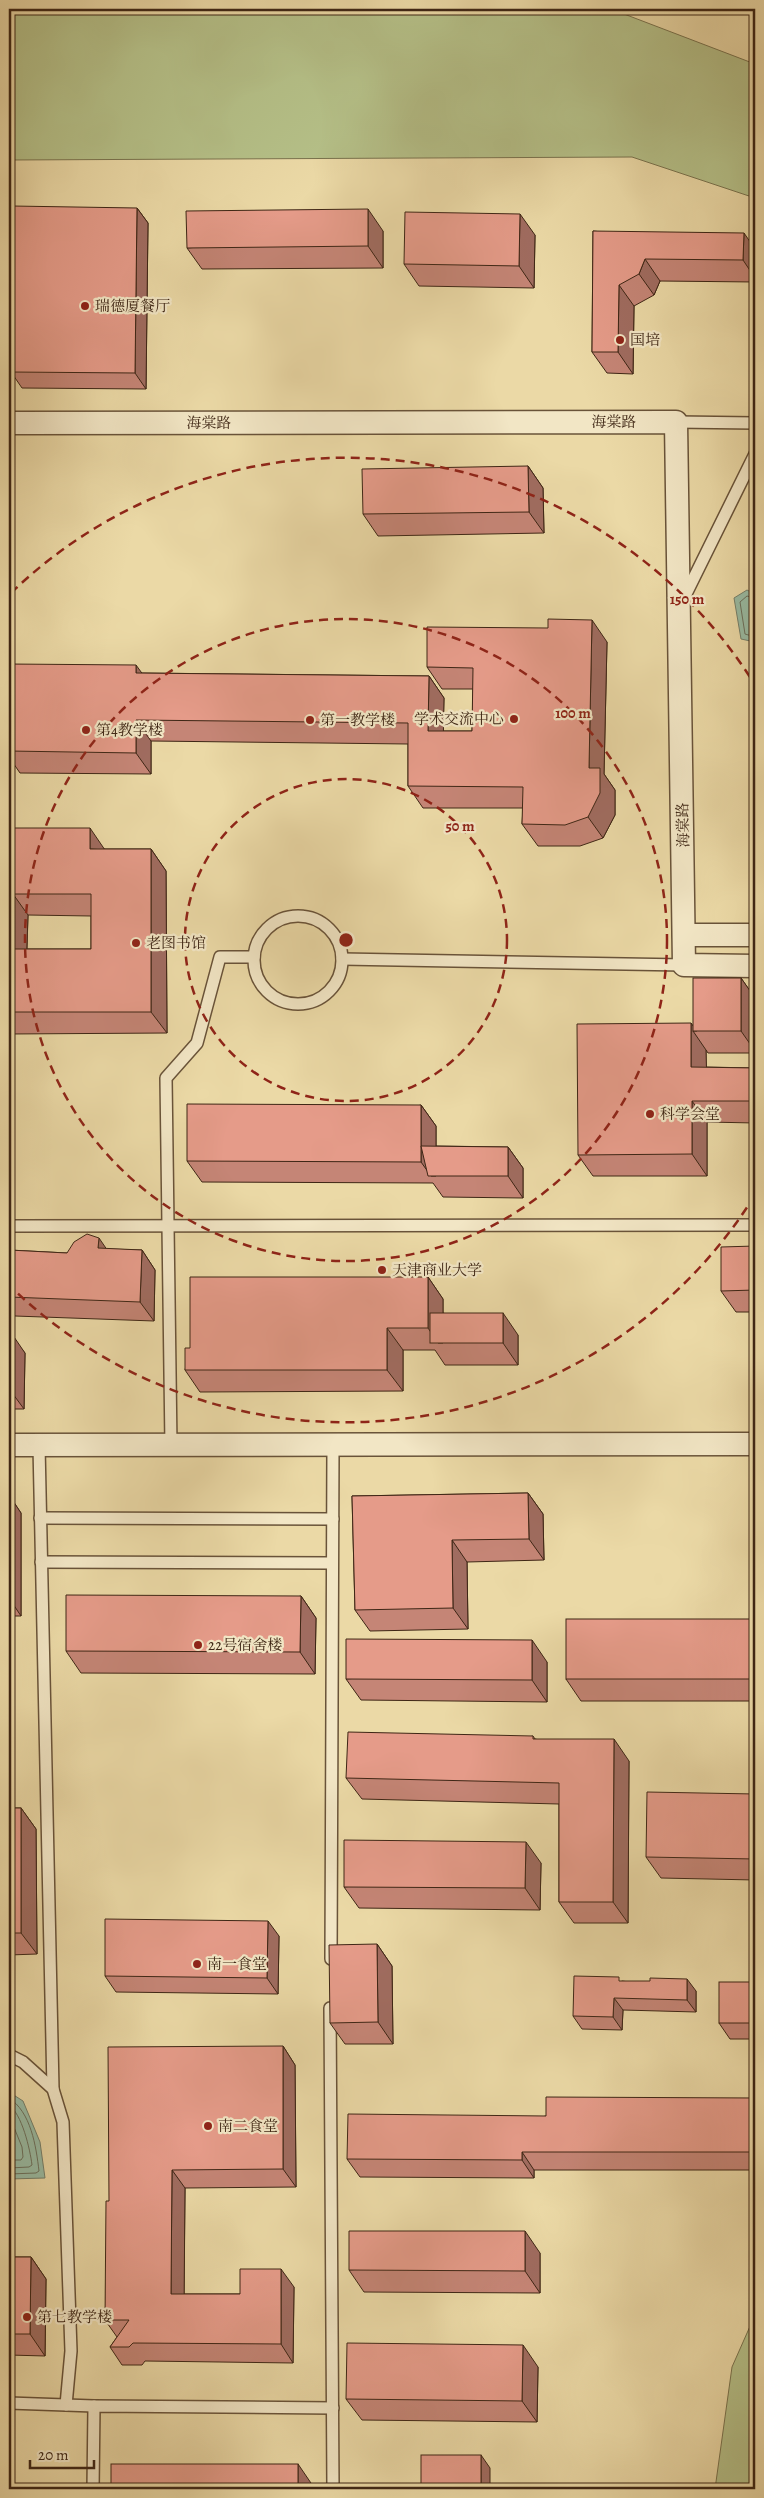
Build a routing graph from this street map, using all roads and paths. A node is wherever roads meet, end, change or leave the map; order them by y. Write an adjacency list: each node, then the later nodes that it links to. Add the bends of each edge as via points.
1 (676, 422): 2 (street, 海棠路); 3 (lane); 5 (street, 海棠路)
2 (9, 423)
3 (755, 423)
4 (755, 454): 5 (lane)
5 (679, 608): 6 (street, 海棠路)
6 (684, 935): 7 (street); 10 (street, 海棠路)
7 (755, 935)
8 (254, 957): 9 (lane, via 262,936 277,921 306,917 320,922 332,932); 9 (lane, via 258,978 270,994 283,1002 297,1004 324,996 334,986); 14 (lane, via 220,957 197,1043 166,1078)
9 (342, 959): 10 (lane)
10 (684, 965): 11 (street)
11 (755, 966)
12 (755, 1224): 14 (lane)
13 (9, 1226): 14 (lane)
14 (168, 1226): 18 (lane)
15 (755, 1444): 19 (street)
16 (9, 1445): 17 (street)
17 (39, 1446): 18 (street); 20 (lane)
18 (171, 1446): 19 (street)
19 (333, 1446): 21 (lane)
20 (40, 1518): 21 (lane); 22 (lane)
21 (333, 1519): 23 (lane)
22 (41, 1562): 23 (lane); 27 (lane)
23 (332, 1563): 24 (lane)
24 (330, 1971)
25 (330, 2001): 31 (lane)
26 (9, 2055): 27 (lane, via 23,2062)
27 (53, 2089): 29 (lane, via 63,2122 71,2351)
28 (9, 2403): 29 (lane)
29 (66, 2405): 30 (lane)
30 (94, 2406): 31 (lane); 32 (lane)
31 (333, 2408): 33 (lane)
32 (93, 2489)
33 (333, 2489)

